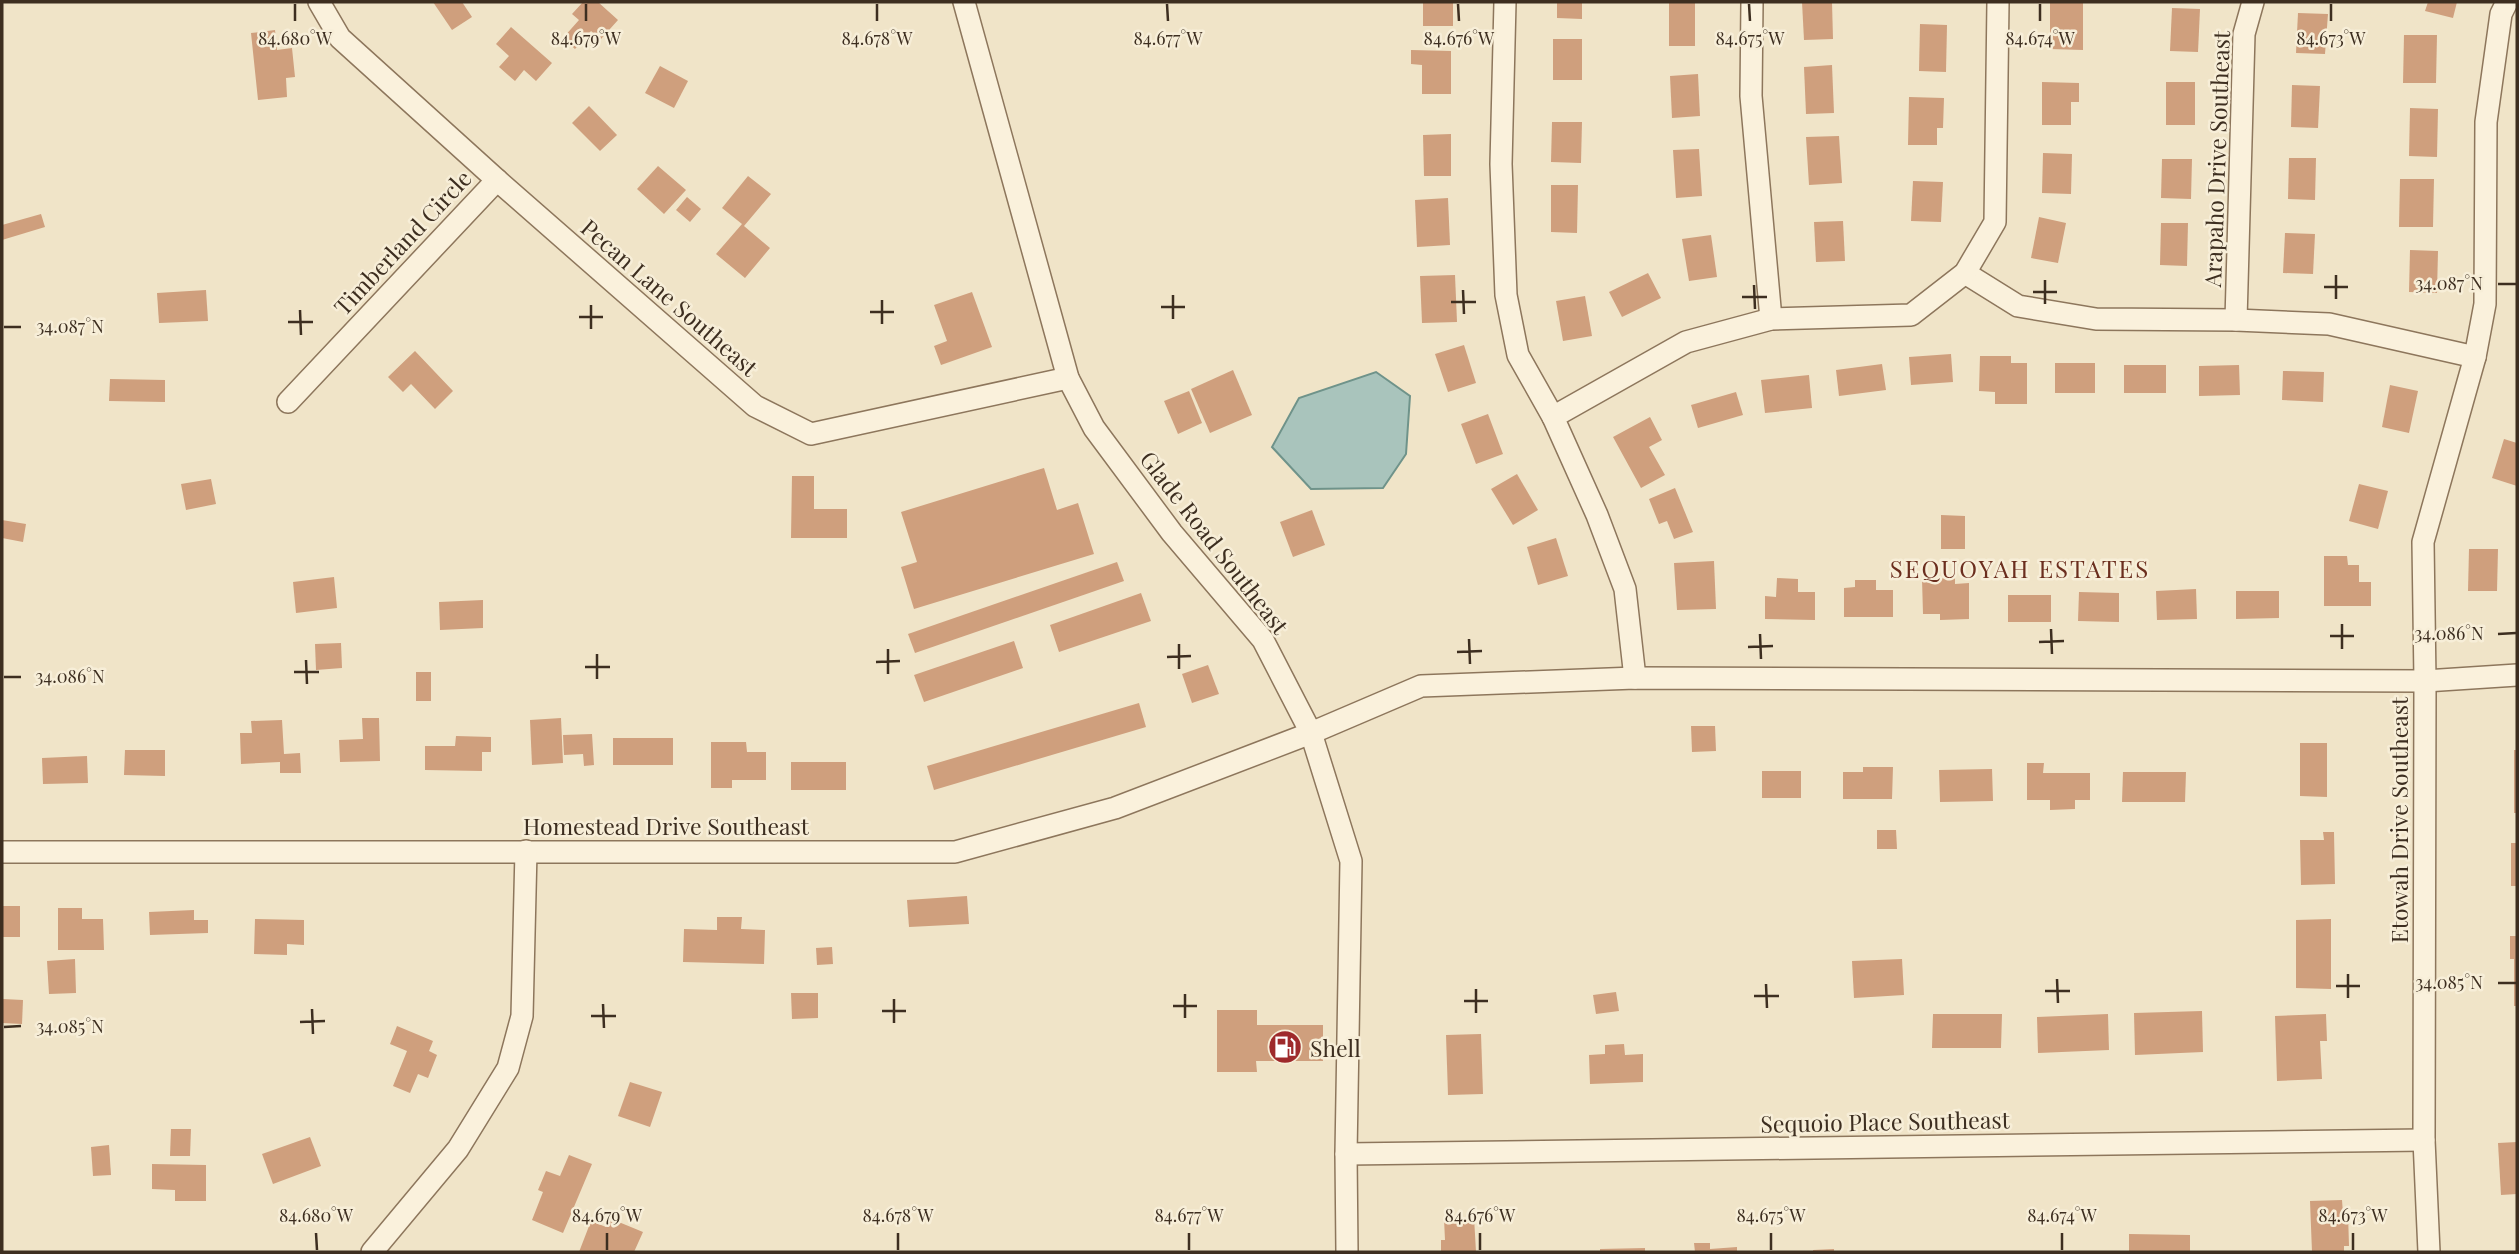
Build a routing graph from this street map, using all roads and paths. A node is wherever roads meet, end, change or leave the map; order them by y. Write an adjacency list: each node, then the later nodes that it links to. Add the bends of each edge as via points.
1 (320, 2): 8 (street, Pecan Lane Southeast, via 340,38)
2 (964, 2): 13 (street, Glade Road Southeast)
3 (1505, 2): 15 (street, via 1501,164 1506,295 1518,355)
4 (1752, 2): 10 (street, via 1751,96)
5 (1998, 2): 9 (street, via 1994,222)
6 (2253, 2): 11 (street, Arapaho Drive Southeast, via 2244,34)
7 (2507, 2): 12 (street, Etowah Drive Southeast, via 2501,14 2486,122 2485,304)
8 (497, 180): 13 (street, Pecan Lane Southeast, via 755,406 811,434); 14 (street, Timberland Circle)
9 (1965, 273): 10 (street, via 1911,315); 11 (street, via 2018,306 2031,309 2096,319)
10 (1771, 319): 15 (street, via 1686,342)
11 (2236, 320): 12 (street, via 2329,324)
12 (2475, 357): 18 (street, Etowah Drive Southeast, via 2423,542)
13 (1068, 378): 19 (street, Glade Road Southeast, via 1094,428 1164,523 1263,640)
14 (288, 401)
15 (1553, 417): 17 (street, via 1625,589)
16 (2517, 675): 18 (street, Homestead Drive Southeast)
17 (1635, 678): 18 (street, Homestead Drive Southeast); 19 (street, Homestead Drive Southeast, via 1421,686)
18 (2425, 681): 22 (street, Etowah Drive Southeast)
19 (1311, 733): 20 (street, Homestead Drive Southeast, via 1115,808 955,852); 23 (street, Glade Road Southeast, via 1351,860)
20 (526, 851): 21 (street, Homestead Drive Southeast); 24 (street, via 522,1016 508,1068 458,1149)
21 (2, 852)
22 (2424, 1140): 23 (street, Sequoio Place Southeast); 26 (street, Etowah Drive Southeast)
23 (1346, 1154): 25 (street, Glade Road Southeast)
24 (372, 1252)
25 (1347, 1252)
26 (2429, 1252)

